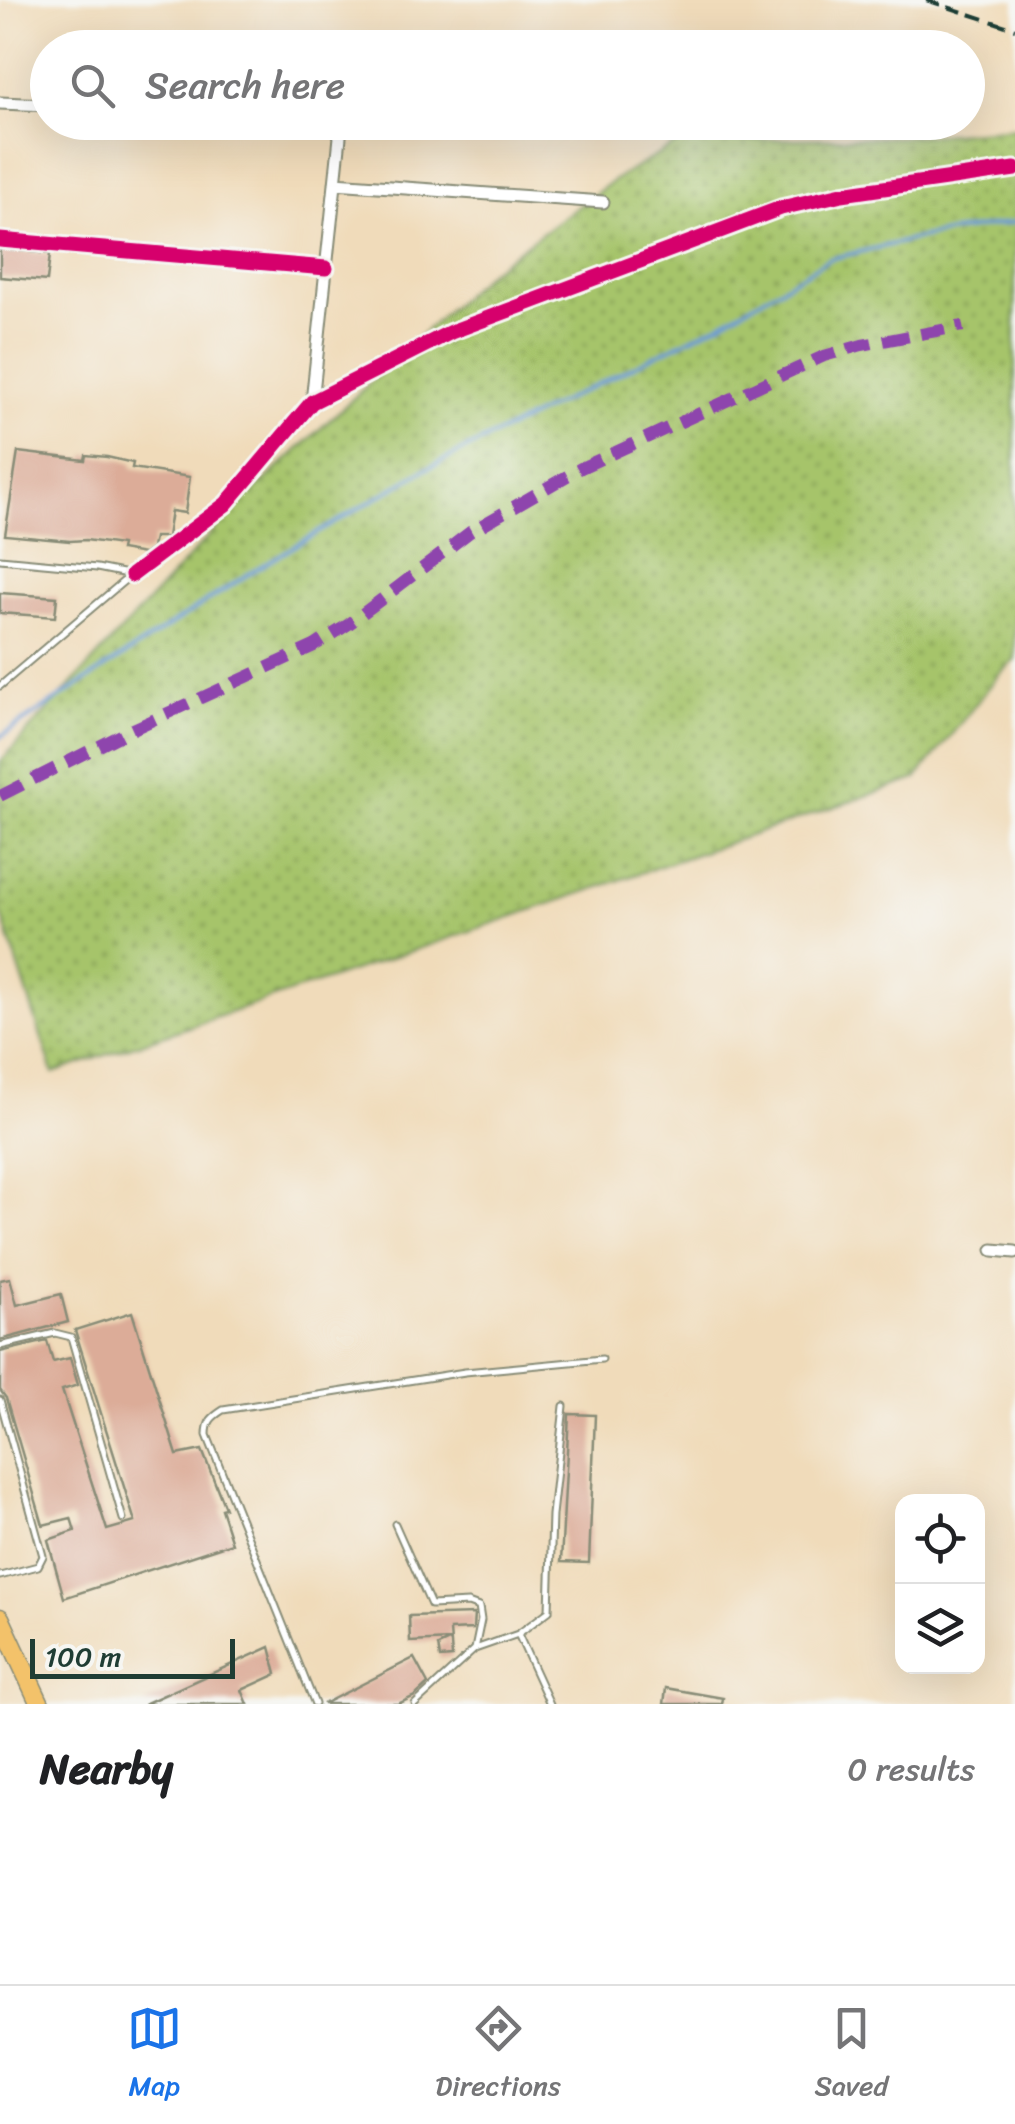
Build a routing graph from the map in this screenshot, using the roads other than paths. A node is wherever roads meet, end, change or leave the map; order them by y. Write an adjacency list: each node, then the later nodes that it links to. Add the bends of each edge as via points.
1 (0, 103): 2 (street)
2 (30, 104)
3 (340, 140): 5 (street)
4 (1015, 169): 9 (street, via 781,208 450,332)
5 (336, 182): 6 (street); 8 (street)
6 (603, 202)
7 (0, 240): 8 (street)
8 (326, 268): 9 (street)
9 (312, 402): 11 (street, via 226,504)
10 (0, 560): 11 (lane)
11 (132, 575): 12 (lane)
12 (0, 686)
13 (993, 1250): 14 (street)
14 (1015, 1252)
15 (0, 1346): 19 (lane, via 55,1334 71,1338)
16 (602, 1359): 26 (lane, via 465,1372 224,1410 207,1424)
17 (0, 1400): 21 (lane, via 43,1556 38,1566)
18 (564, 1406): 23 (lane, via 551,1606)
19 (123, 1519)
20 (395, 1524): 24 (lane, via 431,1605 479,1607)
21 (0, 1576)
22 (2, 1629): 25 (highway)
23 (518, 1634): 24 (lane); 28 (lane)
24 (475, 1649): 27 (lane)
25 (40, 1704)
26 (315, 1704)
27 (415, 1704)
28 (550, 1704)

